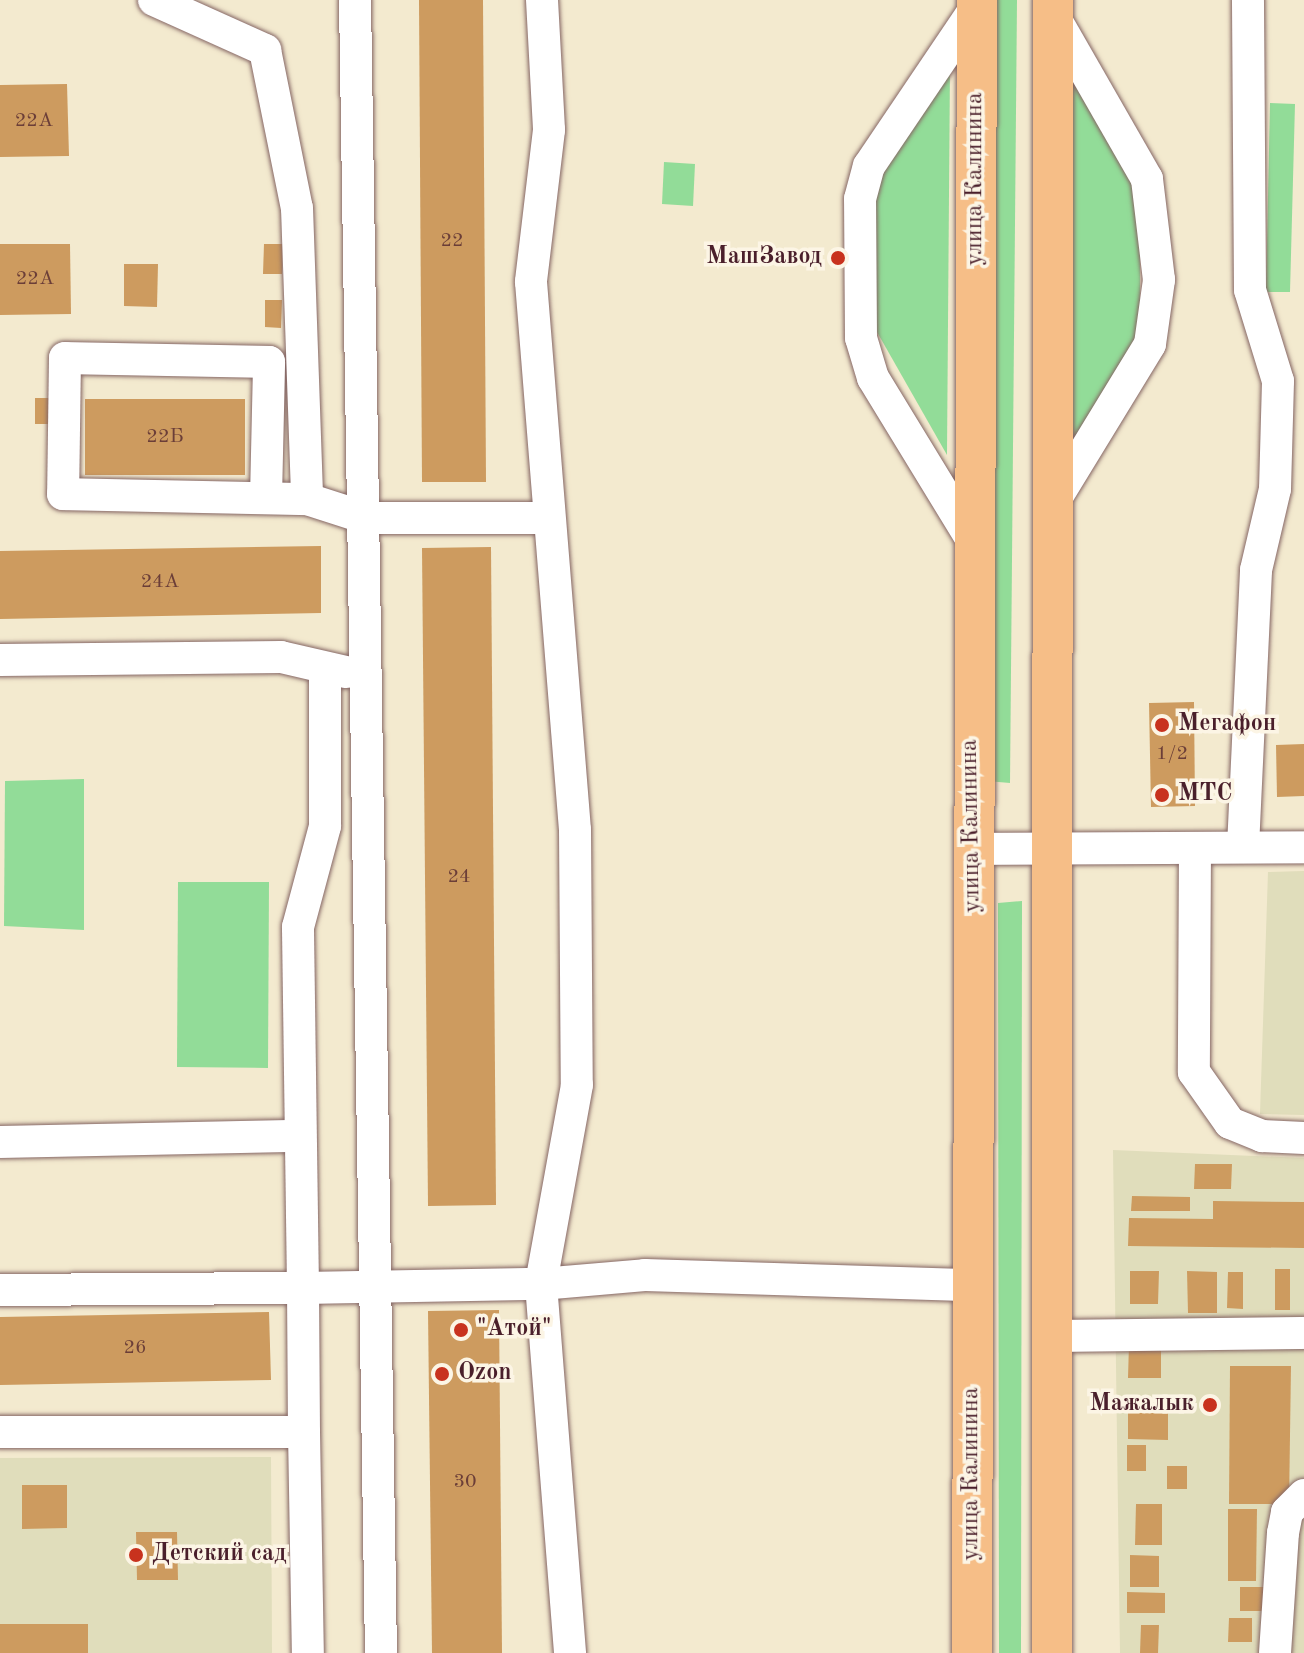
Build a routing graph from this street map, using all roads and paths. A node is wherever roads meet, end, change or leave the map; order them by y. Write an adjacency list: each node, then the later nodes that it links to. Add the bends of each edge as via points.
1 (154, 0): 8 (street, via 265,50 297,208)
2 (355, 0): 10 (street)
3 (542, 0): 11 (street, via 549,130 531,282)
4 (1248, 0): 16 (street, via 1250,290 1278,381 1275,489 1256,570)
5 (977, 3): 12 (main road, улица Калинина); 12 (street, via 869,166 860,199 861,338 873,378)
6 (1053, 7): 9 (main road); 9 (street, via 1147,179 1159,280 1150,344)
7 (266, 498): 7 (street, via 63,494 65,358 269,362); 8 (street)
8 (307, 499): 10 (street)
9 (1050, 508): 20 (main road)
10 (366, 518): 11 (street); 14 (street)
11 (545, 518): 24 (street, via 575,830 577,1085)
12 (972, 540): 19 (main road, улица Калинина)
13 (0, 660): 15 (street, via 281,657)
14 (368, 672): 15 (street); 26 (street)
15 (325, 673): 21 (street, via 325,826 298,927)
16 (1243, 847): 17 (street); 18 (street)
17 (1304, 847)
18 (1195, 848): 20 (street); 22 (street, via 1194,1072 1230,1123 1262,1136)
19 (971, 849): 20 (street); 25 (main road, улица Калинина)
20 (1050, 849): 30 (main road)
21 (297, 1136): 23 (street); 27 (street)
22 (1304, 1138)
23 (0, 1142)
24 (541, 1284): 25 (street, via 645,1275); 26 (street); 36 (street)
25 (972, 1285): 37 (main road, улица Калинина)
26 (378, 1286): 27 (street); 35 (street)
27 (303, 1288): 28 (street); 32 (street)
28 (0, 1290)
29 (1304, 1333): 30 (street)
30 (1050, 1336): 38 (main road)
31 (0, 1432): 32 (street)
32 (304, 1432): 34 (street)
33 (1304, 1495): 39 (street, via 1287,1512 1283,1533)
34 (308, 1653)
35 (381, 1653)
36 (570, 1653)
37 (972, 1653)
38 (1052, 1653)
39 (1275, 1653)

